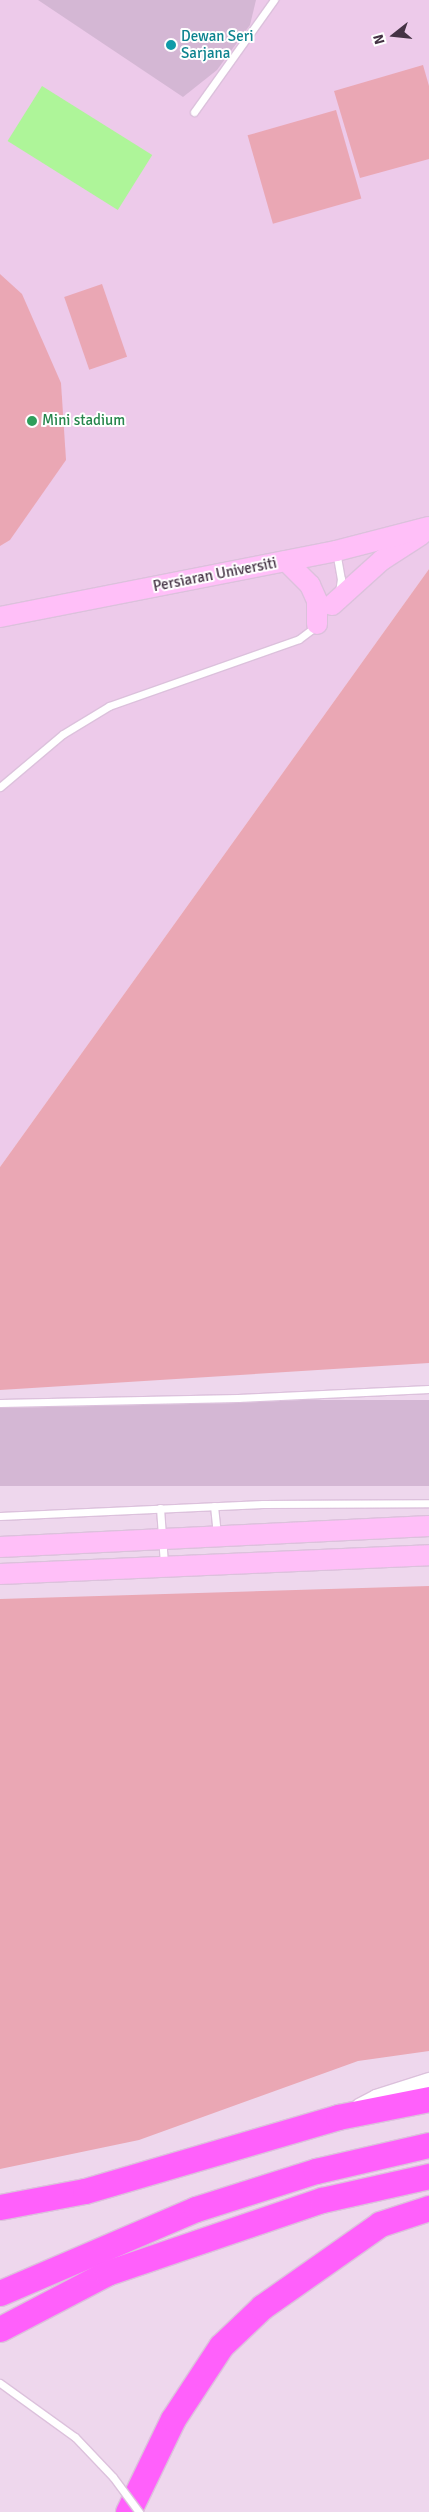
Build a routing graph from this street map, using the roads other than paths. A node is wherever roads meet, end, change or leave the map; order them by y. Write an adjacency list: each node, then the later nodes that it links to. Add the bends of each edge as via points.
1 (274, 0): 2 (lane)
2 (194, 112)
3 (429, 528): 4 (street, Persiaran Universiti); 6 (street, via 382,560)
4 (336, 551): 5 (street, Persiaran Universiti); 6 (lane, via 341,579 340,590)
5 (286, 561): 7 (street, Persiaran Universiti); 8 (street, via 310,585 317,601)
6 (332, 605): 8 (lane)
7 (0, 617)
8 (317, 624): 9 (lane, via 299,639 109,706 63,734)
9 (0, 787)
10 (429, 1389): 11 (lane, via 238,1398)
11 (0, 1403)
12 (429, 1504): 13 (lane)
13 (214, 1506): 14 (lane); 17 (lane)
14 (160, 1508): 15 (lane); 18 (lane)
15 (0, 1516)
16 (429, 1526): 17 (street)
17 (216, 1535): 18 (street)
18 (162, 1538): 19 (street); 21 (lane)
19 (0, 1547)
20 (429, 1555): 21 (street)
21 (164, 1567): 22 (street)
22 (0, 1574)
23 (429, 2080): 25 (street, via 376,2096)
24 (429, 2099): 25 (highway)
25 (338, 2117): 28 (highway, via 85,2191)
26 (429, 2145): 30 (highway, via 316,2171 196,2209)
27 (429, 2176): 31 (highway, via 322,2200 108,2273)
28 (0, 2206)
29 (429, 2208): 33 (highway, via 380,2224 262,2307 221,2346 173,2419)
30 (0, 2293)
31 (0, 2329)
32 (0, 2383): 34 (lane, bridge, via 74,2436 114,2477)
33 (128, 2512)
34 (139, 2512)

